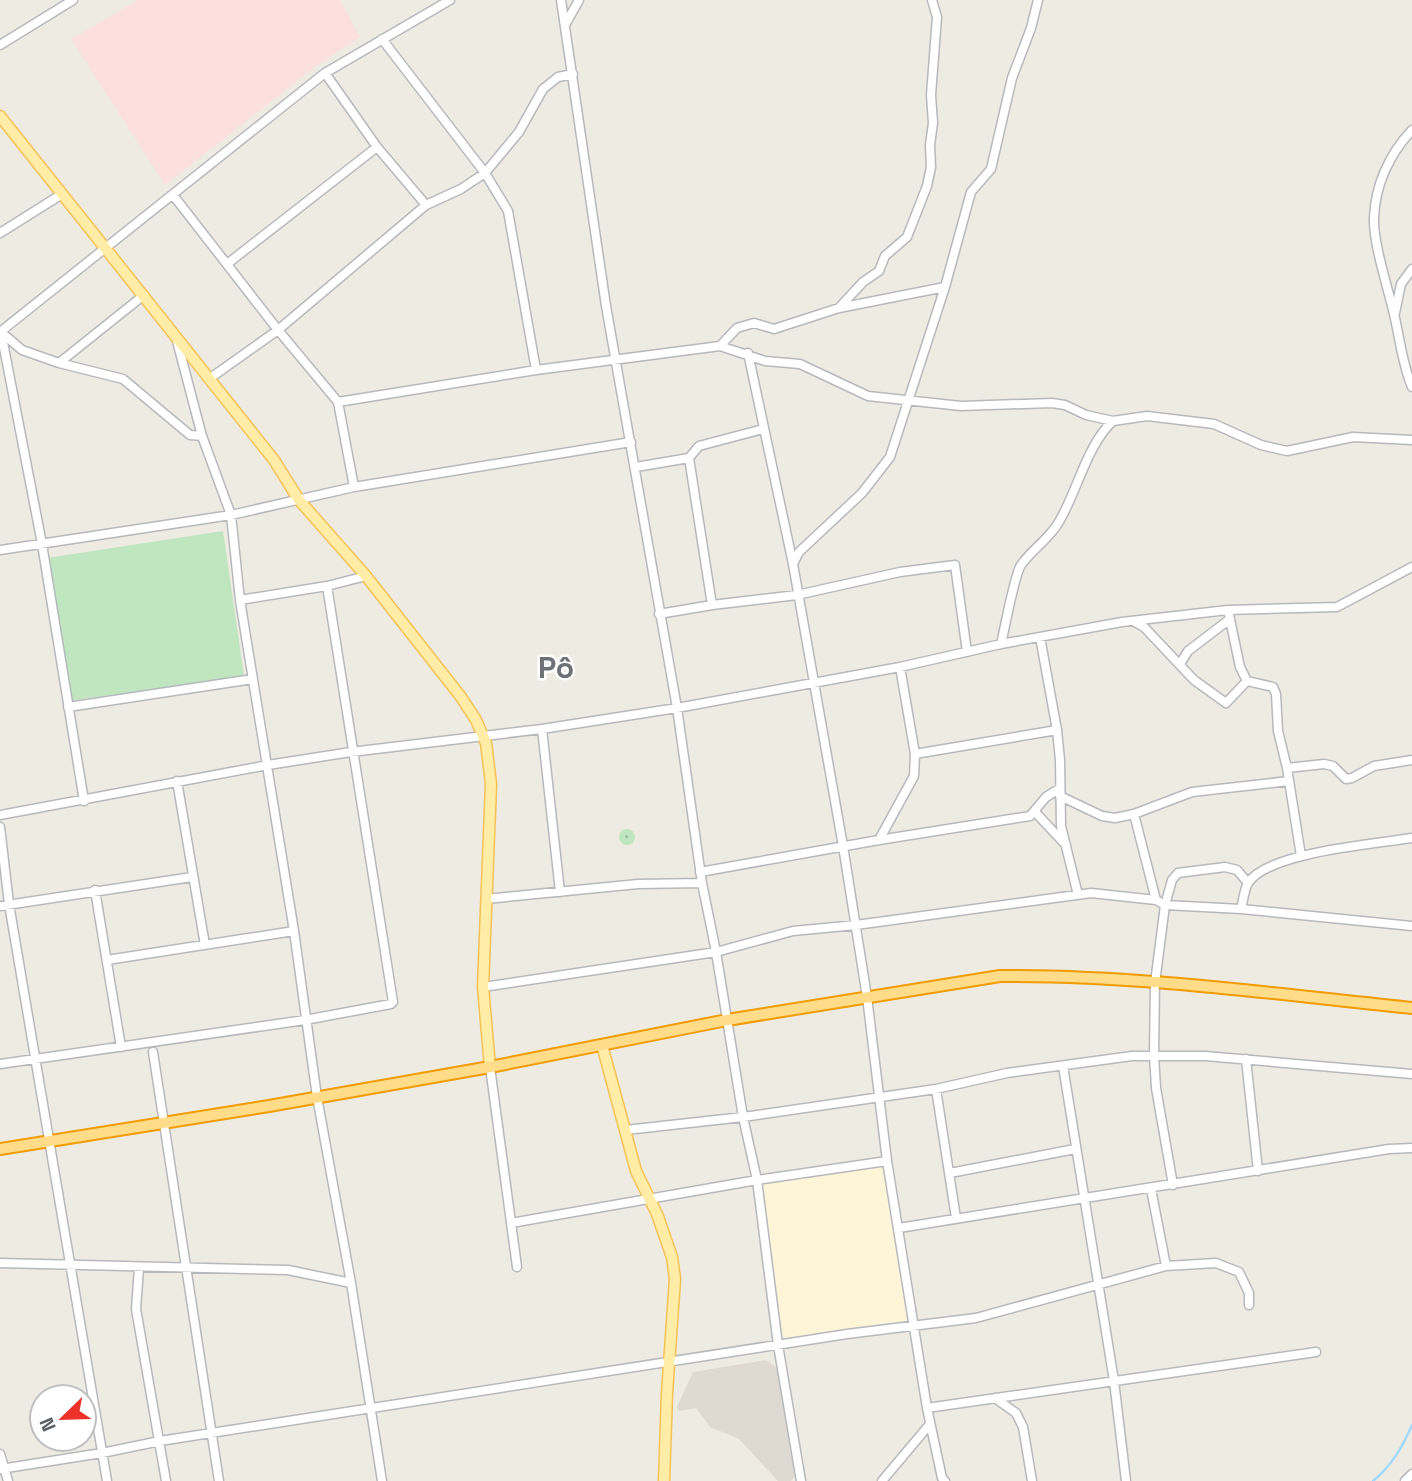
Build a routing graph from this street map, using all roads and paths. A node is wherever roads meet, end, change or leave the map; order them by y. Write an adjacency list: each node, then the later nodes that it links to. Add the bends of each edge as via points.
1 (73, 0): 9 (street)
2 (450, 0): 8 (street)
3 (561, 0): 7 (street)
4 (579, 0): 7 (street)
5 (932, 0): 25 (street, via 937,17 927,186 907,237)
6 (1038, 0): 23 (street, via 1012,78 991,169 971,192)
7 (565, 25): 11 (street)
8 (382, 39): 10 (street); 15 (street)
9 (0, 45)
10 (325, 73): 14 (street); 17 (street)
11 (573, 74): 15 (street, via 558,77 543,89 519,132); 32 (street)
12 (0, 116): 16 (main road)
13 (1412, 130): 26 (street, via 1388,162 1374,218)
14 (377, 147): 18 (street); 21 (street)
15 (485, 173): 18 (street); 34 (street, via 508,211)
16 (62, 194): 19 (street); 20 (main road)
17 (173, 195): 20 (street); 21 (street)
18 (426, 205): 27 (street)
19 (0, 233)
20 (106, 246): 24 (main road); 28 (street)
21 (227, 264): 27 (street)
22 (1412, 269): 26 (street, via 1401,284)
23 (945, 287): 25 (street); 37 (street)
24 (144, 295): 29 (main road); 33 (street)
25 (839, 308): 30 (street, via 774,329 754,323 737,328)
26 (1395, 316): 36 (street)
27 (278, 330): 35 (street); 38 (street)
28 (0, 332): 33 (street, via 22,350); 49 (street)
29 (177, 341): 35 (main road); 41 (street)
30 (720, 346): 31 (street); 32 (street)
31 (748, 353): 37 (street, via 765,361 800,364 869,396); 40 (street)
32 (617, 359): 34 (street); 43 (street)
33 (60, 363): 41 (street, via 123,379 190,435)
34 (536, 370): 38 (street)
35 (209, 379): 47 (main road, via 274,460)
36 (1412, 387)
37 (908, 401): 39 (street, via 961,406 1052,403); 51 (street, via 890,457 862,493 799,552)
38 (338, 402): 46 (street)
39 (1113, 421): 42 (street, via 1147,416 1214,424 1261,445 1287,450 1353,437); 62 (street, via 1103,430 1060,521 1020,567)
40 (763, 429): 44 (street, via 699,446); 51 (street)
41 (202, 436): 48 (street)
42 (1412, 440)
43 (631, 442): 45 (street); 46 (street)
44 (689, 458): 45 (street); 57 (street)
45 (636, 467): 58 (street)
46 (354, 487): 47 (street)
47 (299, 500): 48 (street); 53 (main road)
48 (231, 515): 49 (street); 56 (street)
49 (42, 544): 50 (street); 69 (street)
50 (0, 550)
51 (793, 565): 55 (street)
52 (1412, 567): 59 (street, via 1337,607)
53 (366, 576): 54 (street); 73 (main road, via 461,697)
54 (327, 586): 56 (street); 74 (street)
55 (797, 595): 57 (street); 63 (street, via 955,565); 68 (street)
56 (240, 600): 66 (street)
57 (712, 605): 58 (street)
58 (659, 614): 70 (street)
59 (1229, 615): 60 (street); 64 (street, via 1188,651); 67 (street)
60 (1133, 621): 61 (street); 64 (street)
61 (1040, 637): 62 (street); 72 (street)
62 (1001, 644): 63 (street)
63 (967, 652): 65 (street)
64 (1180, 664): 67 (street, via 1226,703)
65 (900, 667): 68 (street); 75 (street)
66 (253, 679): 69 (street); 77 (street)
67 (1247, 681): 78 (street, via 1273,687)
68 (813, 683): 70 (street); 90 (street)
69 (68, 707): 82 (street)
70 (677, 708): 71 (street); 92 (street)
71 (542, 729): 73 (street); 97 (street)
72 (1057, 730): 75 (street); 81 (street)
73 (483, 736): 74 (street); 99 (main road, via 491,784)
74 (351, 752): 77 (street); 114 (street, via 394,999 391,1004)
75 (915, 754): 88 (street, via 914,776)
76 (1412, 760): 78 (street, via 1374,766 1352,779 1324,764)
77 (268, 765): 79 (street); 106 (street)
78 (1287, 768): 80 (street)
79 (177, 781): 82 (street); 93 (street)
80 (1289, 781): 84 (street, via 1192,792); 91 (street)
81 (1059, 792): 83 (street, via 1046,797); 84 (street, via 1102,816); 89 (street)
82 (84, 801): 85 (street)
83 (1035, 812): 88 (street, via 977,826); 89 (street)
84 (1134, 814): 100 (street)
85 (0, 815)
86 (0, 827): 101 (street)
87 (1412, 838): 91 (street)
88 (879, 840): 90 (street)
89 (1067, 845): 98 (street)
90 (843, 846): 92 (street); 104 (street)
91 (1301, 856): 95 (street, via 1266,867)
92 (701, 872): 94 (street)
93 (192, 877): 96 (street); 107 (street)
94 (702, 883): 97 (street); 108 (street)
95 (1248, 884): 102 (street, via 1237,870 1225,867 1178,873); 103 (street)
96 (95, 890): 101 (street); 109 (street)
97 (560, 892): 99 (street)
98 (1078, 895): 100 (street); 104 (street)
99 (486, 899): 111 (main road)
100 (1156, 900): 102 (street)
101 (5, 905): 122 (street)
102 (1165, 905): 103 (street); 110 (street)
103 (1241, 909): 105 (street)
104 (856, 925): 108 (street, via 793,931); 112 (street)
105 (1412, 926)
106 (294, 931): 107 (street); 114 (street)
107 (205, 945): 109 (street)
108 (716, 952): 111 (street); 115 (street)
109 (107, 960): 119 (street)
110 (1155, 983): 112 (highway, via 1000,976); 113 (highway); 121 (street)
111 (483, 988): 126 (main road)
112 (867, 997): 115 (highway); 129 (street)
113 (1412, 1008)
114 (306, 1020): 116 (street); 130 (street)
115 (727, 1020): 118 (highway); 131 (street)
116 (162, 1041): 117 (street); 120 (street)
117 (143, 1044): 119 (street); 120 (street)
118 (601, 1045): 126 (highway); 133 (main road)
119 (121, 1047): 122 (street)
120 (153, 1052): 132 (street)
121 (1154, 1055): 123 (street); 125 (street); 142 (street)
122 (35, 1058): 124 (street); 134 (street)
123 (1246, 1059): 127 (street); 139 (street)
124 (0, 1064)
125 (1063, 1066): 128 (street); 137 (street)
126 (490, 1067): 130 (highway); 147 (street)
127 (1412, 1074)
128 (936, 1089): 129 (street); 140 (street)
129 (878, 1096): 131 (street); 138 (street)
130 (317, 1097): 132 (highway); 155 (street)
131 (743, 1117): 133 (street); 141 (street)
132 (163, 1122): 134 (highway); 154 (street)
133 (626, 1130): 144 (main road, via 636,1171)
134 (49, 1142): 136 (highway); 150 (street)
135 (1412, 1148): 139 (street)
136 (0, 1149)
137 (1075, 1149): 140 (street); 145 (street)
138 (887, 1161): 141 (street); 148 (street)
139 (1258, 1171): 142 (street)
140 (950, 1173): 146 (street)
141 (757, 1180): 144 (street); 159 (street)
142 (1173, 1185): 143 (street)
143 (1152, 1189): 145 (street); 151 (street)
144 (649, 1198): 147 (street); 161 (main road, via 666,1236 675,1279)
145 (1083, 1198): 146 (street); 156 (street)
146 (956, 1219): 148 (street)
147 (511, 1223): 152 (street)
148 (899, 1228): 158 (street)
149 (0, 1263): 150 (street)
150 (70, 1265): 153 (street); 169 (street)
151 (1166, 1266): 156 (street); 157 (street, via 1216,1263 1239,1272)
152 (517, 1267)
153 (139, 1268): 154 (street); 168 (street, via 135,1309)
154 (187, 1268): 155 (street, via 288,1270); 167 (street)
155 (351, 1283): 164 (street)
156 (1098, 1283): 158 (street, via 976,1318); 162 (street)
157 (1250, 1305)
158 (913, 1324): 159 (street); 165 (street)
159 (778, 1345): 161 (street); 179 (street)
160 (1316, 1352): 162 (street)
161 (670, 1361): 164 (street); 178 (main road)
162 (1114, 1381): 163 (street); 183 (street)
163 (995, 1398): 165 (street); 182 (street, via 1016,1413 1023,1427)
164 (372, 1408): 167 (street); 177 (street)
165 (927, 1408): 166 (street)
166 (930, 1424): 180 (street); 181 (street)
167 (211, 1434): 168 (street); 176 (street)
168 (160, 1441): 169 (street); 175 (street)
169 (102, 1453): 171 (street); 174 (street)
170 (0, 1454): 171 (street)
171 (2, 1469): 173 (street)
172 (1412, 1474): 184 (street)
173 (8, 1481)
174 (107, 1481)
175 (166, 1481)
176 (219, 1481)
177 (382, 1481)
178 (664, 1481)
179 (801, 1481)
180 (882, 1481)
181 (945, 1481)
182 (1032, 1481)
183 (1126, 1481)
184 (1405, 1481)

